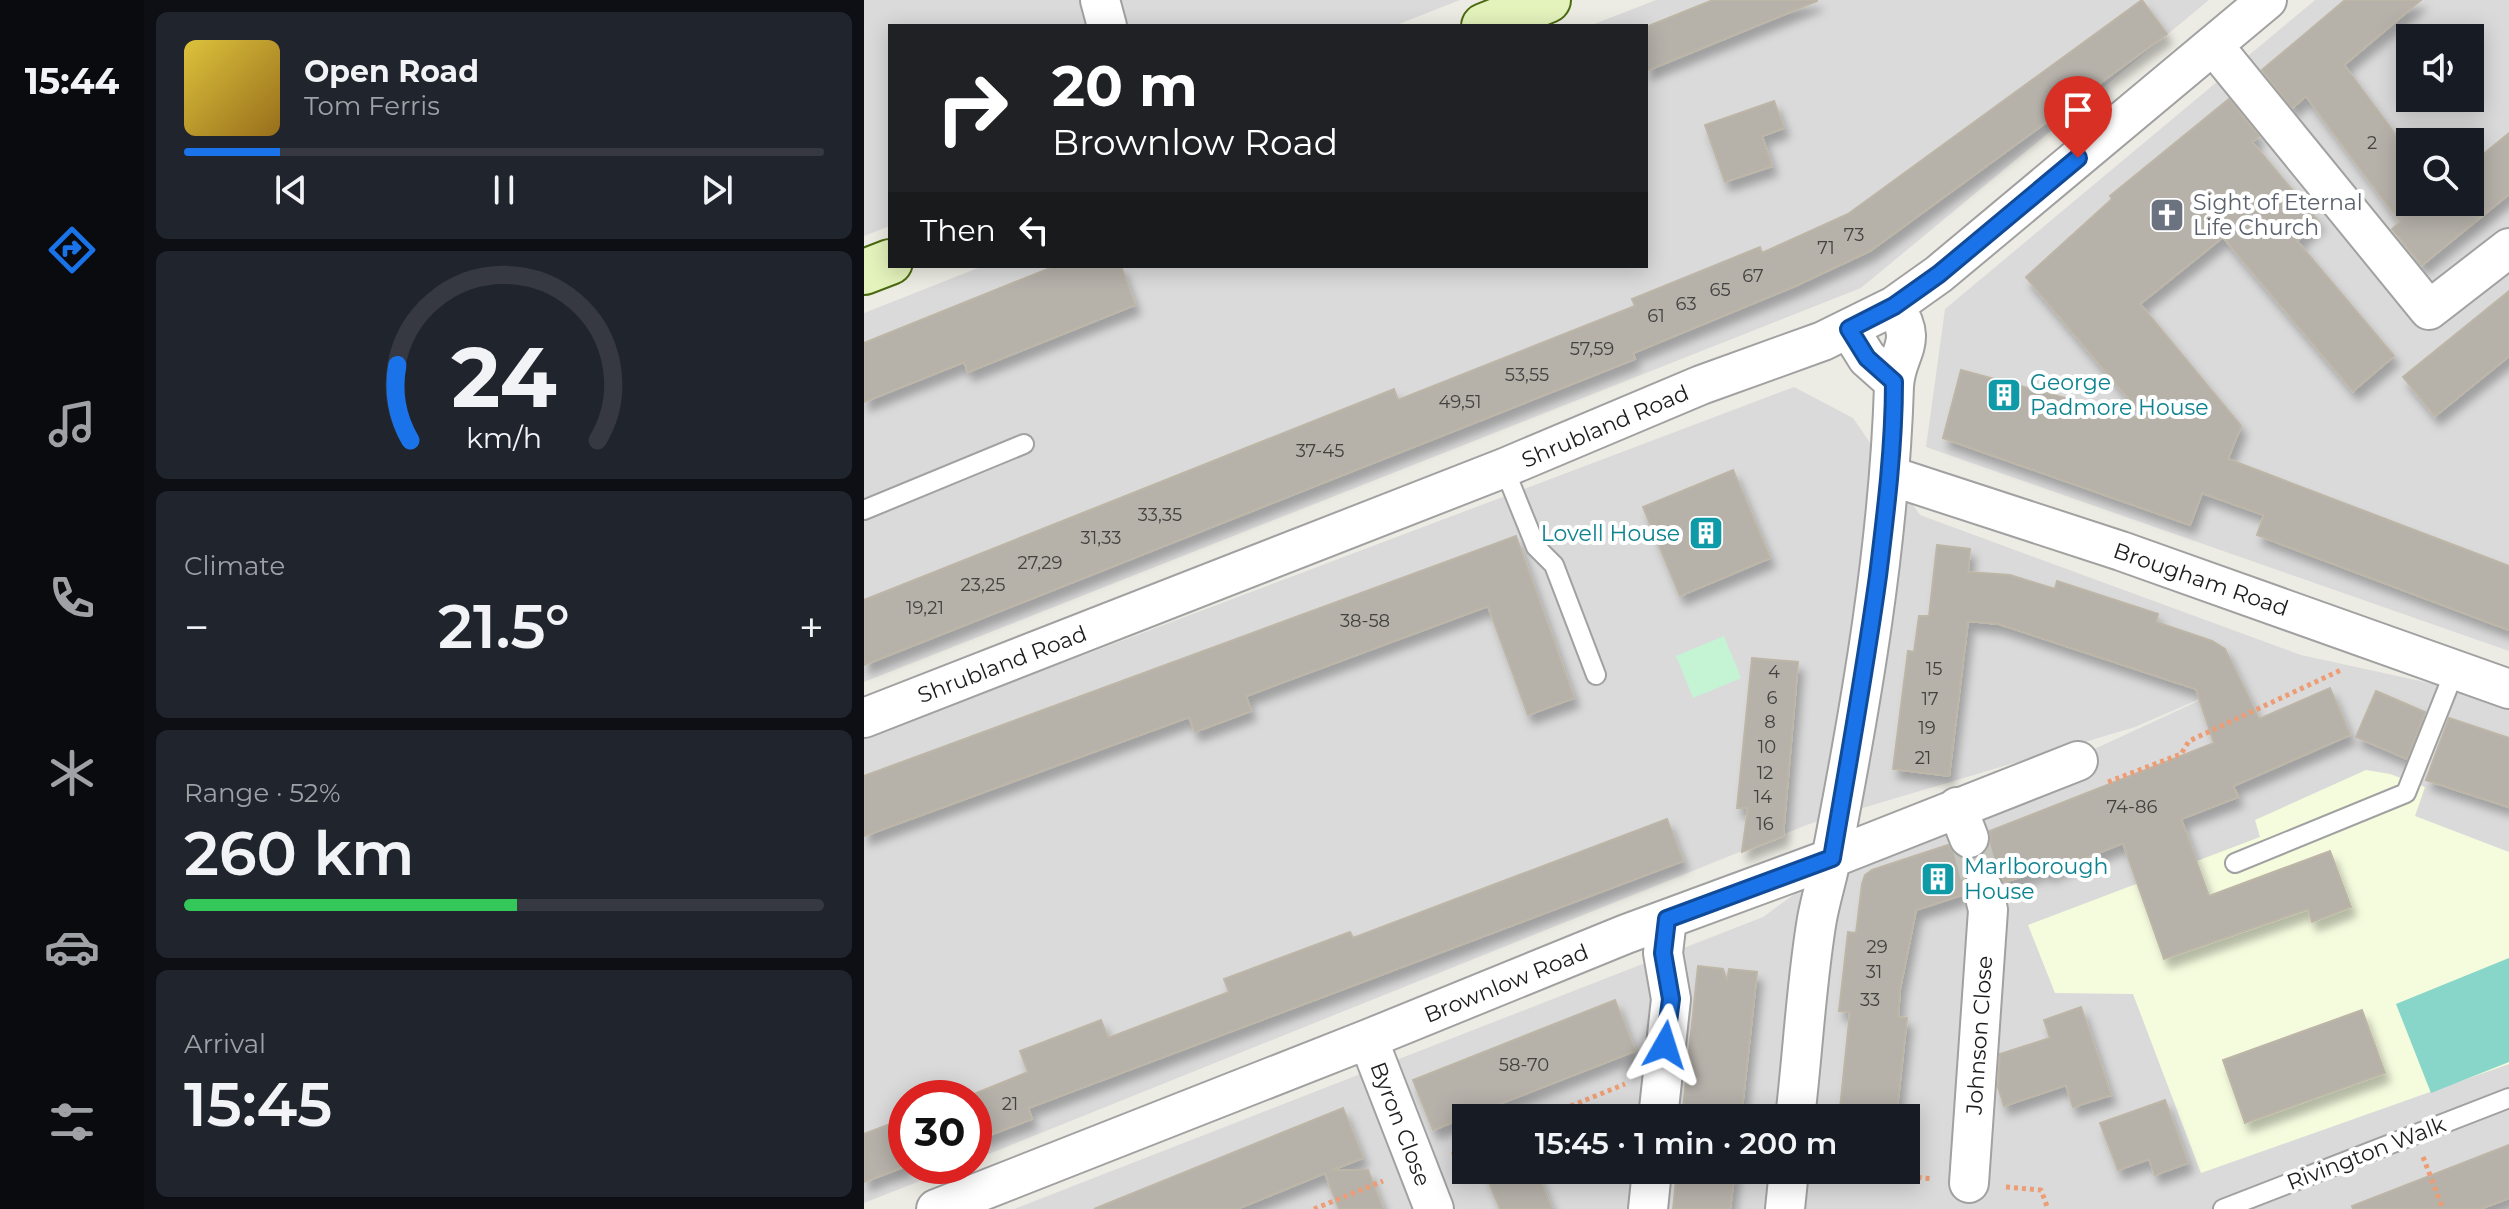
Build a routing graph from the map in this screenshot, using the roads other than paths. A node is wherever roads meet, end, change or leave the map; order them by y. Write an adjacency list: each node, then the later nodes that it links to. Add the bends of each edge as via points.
1 (1100, 0): 4 (street)
2 (1548, 0): 5 (street)
3 (2267, 0): 6 (street, Shrubland Road)
4 (1106, 24)
5 (1489, 24)
6 (2213, 45): 7 (street, via 2429,310); 10 (street, Shrubland Road)
7 (2509, 248)
8 (888, 263): 9 (street)
9 (864, 272)
10 (1894, 306): 11 (street, Shrubland Road); 12 (street, via 1907,332)
11 (1849, 329): 12 (street, via 1867,358); 14 (street, Shrubland Road)
12 (1894, 382): 15 (street)
13 (1024, 444): 16 (lane)
14 (1504, 468): 18 (lane, via 1536,547 1554,565); 20 (street, Shrubland Road)
15 (1891, 476): 17 (street, Brougham Road); 22 (street, via 1863,684)
16 (864, 510)
17 (2455, 670): 19 (street, Brougham Road); 23 (lane, via 2406,793)
18 (1596, 675)
19 (2509, 689)
20 (864, 718)
21 (2078, 761): 22 (street, Brownlow Road, via 1963,822)
22 (1832, 858): 25 (street, Brownlow Road); 29 (street, via 1817,919)
23 (2235, 863)
24 (1983, 889): 30 (street, Johnson Close, via 1988,910)
25 (1667, 919): 26 (street, Brownlow Road); 28 (street, via 1663,953 1671,999)
26 (1368, 1039): 33 (street, Brownlow Road); 35 (street, Byron Close)
27 (2509, 1098): 38 (lane, Rivington Walk)
28 (1659, 1104)
29 (1797, 1104)
30 (1969, 1183)
31 (1651, 1184): 36 (street)
32 (1788, 1184): 37 (street)
33 (1016, 1195): 34 (street, Brownlow Road)
34 (936, 1209)
35 (1434, 1209)
36 (1648, 1209)
37 (1785, 1209)
38 (2223, 1209)

